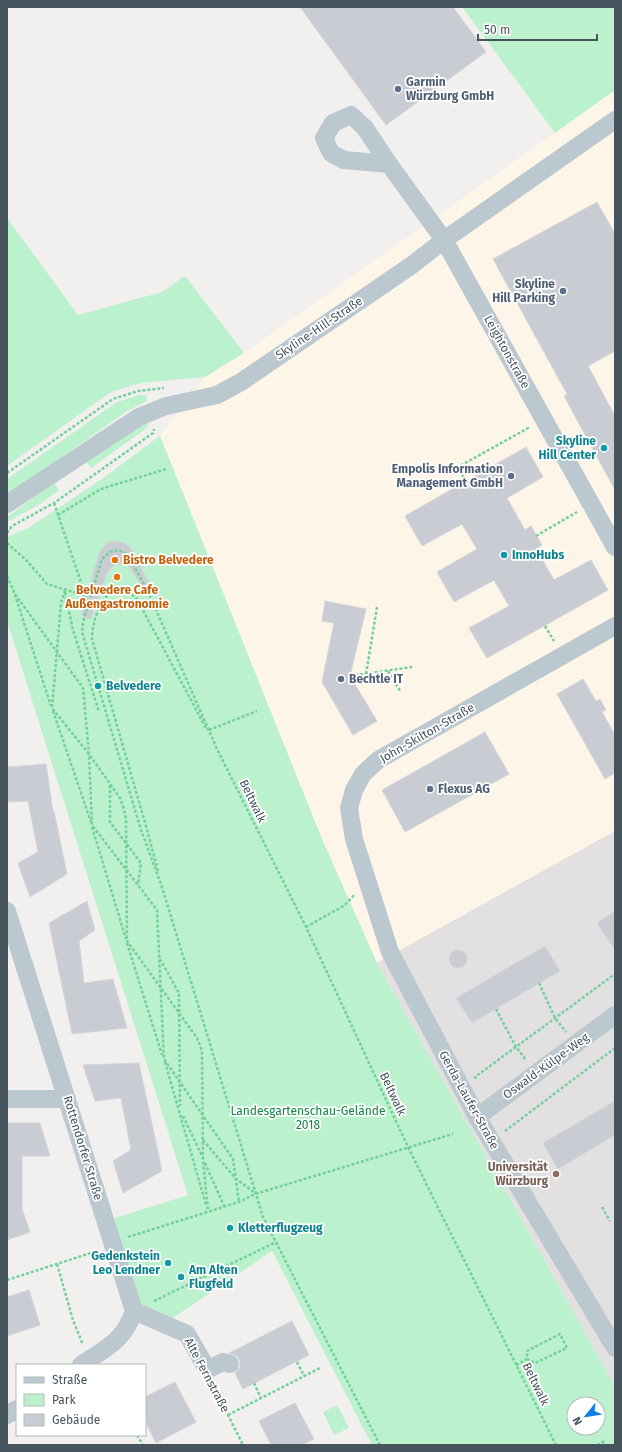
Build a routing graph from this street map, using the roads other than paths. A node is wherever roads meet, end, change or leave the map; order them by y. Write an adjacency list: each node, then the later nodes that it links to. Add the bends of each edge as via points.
1 (615, 120): 3 (street, Skyline-Hill-Straße)
2 (389, 164): 3 (street, Leightonstraße)
3 (444, 240): 4 (street, Skyline-Hill-Straße, via 412,265 241,382 217,395 154,410 139,417); 5 (street, Leightonstraße)
4 (7, 504)
5 (615, 547)
6 (615, 626): 8 (street, John-Skilton-Straße, via 390,753 363,774 354,790 349,808 354,839)
7 (7, 911): 11 (street, Rottendorfer Straße)
8 (390, 952): 12 (street, Gerda-Laufer-Straße)
9 (615, 1015): 12 (street, Oswald-Külpe-Weg)
10 (7, 1098): 11 (street)
11 (68, 1100): 13 (street, Rottendorfer Straße)
12 (476, 1117): 14 (street, Gerda-Laufer-Straße)
13 (134, 1311): 15 (street, via 129,1327 117,1340); 16 (street, Alte Fernstraße, via 187,1334 206,1367 212,1368 223,1362)
14 (615, 1348)
15 (86, 1362)
16 (230, 1364)
17 (16, 1410): 18 (street)
18 (7, 1415)

